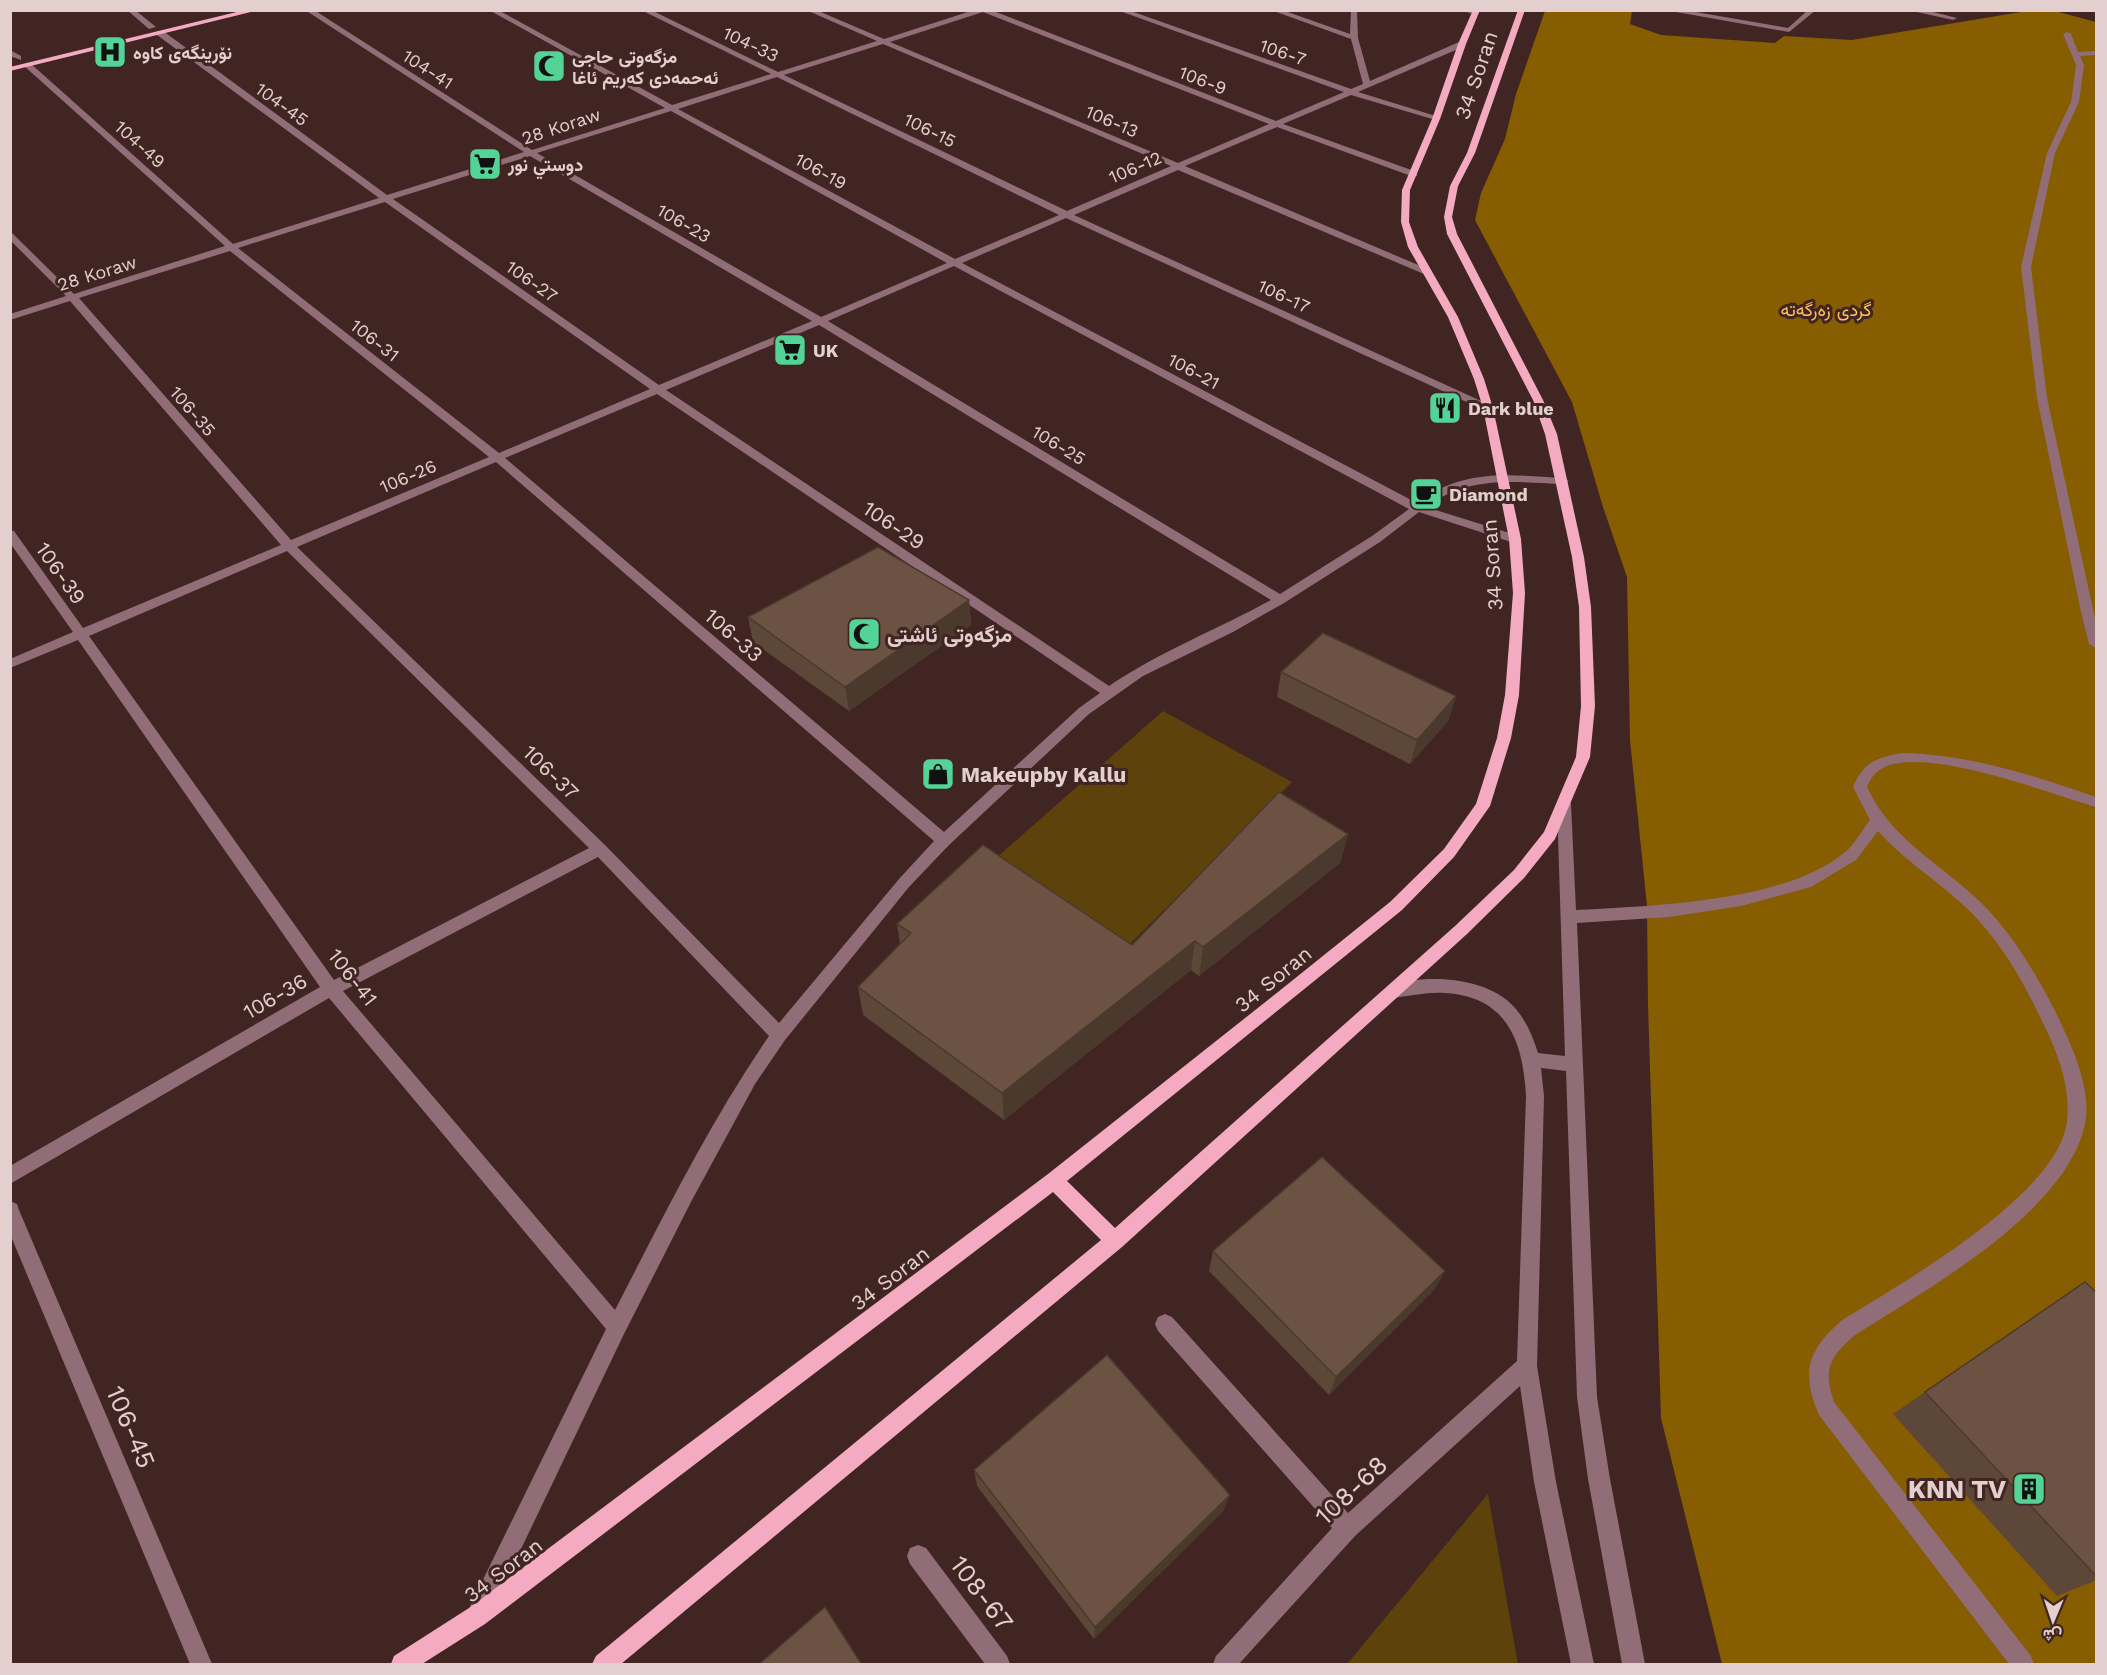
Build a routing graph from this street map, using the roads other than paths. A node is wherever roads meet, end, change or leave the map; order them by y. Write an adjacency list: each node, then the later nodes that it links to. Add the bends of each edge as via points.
1 (130, 10): 18 (street)
2 (221, 10): 18 (main road)
3 (256, 10): 19 (main road)
4 (308, 10): 36 (street, 104-41)
5 (492, 10): 33 (street, 106-19)
6 (644, 10): 30 (street, 104-33)
7 (809, 10): 22 (street, 106-13)
8 (983, 10): 22 (street, 28 Koraw); 35 (street, 106-9)
9 (1120, 10): 32 (street, 106-7)
10 (1274, 10): 21 (street)
11 (1354, 10): 21 (street)
12 (1522, 10): 52 (main road, 34 Soran, via 1471,153 1454,186 1448,217 1471,274 1538,400)
13 (1668, 10): 14 (street, via 1789,30)
14 (1813, 10)
15 (1911, 10): 17 (street)
16 (1472, 11): 23 (main road, 34 Soran)
17 (1953, 18)
18 (152, 27): 27 (main road)
19 (160, 33): 28 (main road); 39 (street, 104-45)
20 (2067, 34): 26 (street)
21 (1354, 38): 31 (street)
22 (883, 42): 30 (street, 28 Koraw); 37 (street, 106-13)
23 (1462, 44): 31 (street, 106-12); 34 (main road, 34 Soran)
24 (10, 52): 27 (street)
25 (2097, 53): 26 (street)
26 (2075, 54): 59 (street, via 2080,65 2075,102 2050,153 2026,267 2042,398)
27 (14, 59)
28 (27, 65): 29 (main road); 42 (street, 104-49)
29 (10, 69)
30 (779, 75): 33 (street, 28 Koraw); 40 (street, 106-15)
31 (1367, 85): 32 (street, 106-12)
32 (1351, 92): 34 (street, 106-7); 35 (street, 106-12)
33 (671, 108): 36 (street, 28 Koraw); 43 (street, 106-19)
34 (1436, 119): 38 (main road, 34 Soran)
35 (1276, 124): 37 (street, 106-12); 38 (street, 106-9)
36 (531, 153): 39 (street, 28 Koraw); 47 (street, 106-23)
37 (1178, 167): 40 (street, 106-12); 44 (street, 106-13)
38 (1414, 174): 44 (main road, 34 Soran, via 1405,197 1405,222)
39 (387, 199): 42 (street, 28 Koraw); 48 (street, 106-27)
40 (1067, 215): 43 (street, 106-12); 49 (street, 106-17)
41 (10, 234): 45 (street, 106-35)
42 (232, 248): 45 (street, 28 Koraw); 50 (street, 106-31)
43 (955, 263): 47 (street, 106-12); 53 (street, 106-21)
44 (1427, 272): 49 (main road, 34 Soran, via 1453,317)
45 (73, 298): 46 (street, 28 Koraw); 56 (street, 106-35)
46 (10, 317)
47 (820, 321): 48 (street, 106-26); 57 (street, 106-25)
48 (658, 390): 50 (street, 106-26); 61 (street, 106-29)
49 (1488, 408): 51 (main road, 34 Soran)
50 (498, 458): 56 (street, 106-26); 65 (street, 106-33)
51 (1504, 478): 52 (street); 53 (street, via 1453,486); 55 (main road, 34 Soran)
52 (1563, 481): 63 (main road, 34 Soran, via 1578,557 1588,658 1583,757)
53 (1417, 508): 55 (street, 106-21); 57 (street)
54 (10, 534): 58 (street, 106-39)
55 (1515, 539): 74 (main road, 34 Soran, via 1519,593 1512,696 1483,806 1449,853 1396,906)
56 (289, 546): 58 (street, 106-26); 66 (street, 106-37)
57 (1280, 600): 61 (street)
58 (80, 634): 60 (street, 106-26); 68 (street, 106-41)
59 (2097, 644)
60 (10, 664)
61 (1108, 692): 65 (street)
62 (2097, 802): 64 (street, via 1974,767 1926,758 1898,758 1879,763 1867,772 1860,787)
63 (1564, 804): 67 (street); 69 (main road, 34 Soran, via 1550,835 1519,874)
64 (1876, 822): 67 (street, via 1851,856 1811,881 1741,900 1669,911); 90 (street, via 1970,902 2018,958 2060,1039 2075,1084 2076,1124 2065,1157 2002,1225 1827,1345 1818,1366 1819,1387 1826,1408)
65 (944, 841): 70 (street, via 897,891)
66 (600, 849): 68 (street, 106-36); 70 (street, 106-37)
67 (1569, 917): 72 (street)
68 (331, 989): 73 (street, 106-36); 78 (street, 106-41)
69 (1393, 991): 71 (street, via 1444,986 1475,990 1501,1004 1517,1021); 76 (main road, 34 Soran)
70 (779, 1035): 78 (street, via 749,1079)
71 (1533, 1060): 72 (street); 79 (street)
72 (1575, 1064): 89 (street, via 1587,1397)
73 (10, 1176)
74 (1054, 1180): 76 (main road); 82 (main road, 34 Soran)
75 (10, 1210): 83 (street, 106-45)
76 (1115, 1241): 85 (main road, 34 Soran)
77 (1165, 1324): 80 (street)
78 (616, 1327): 82 (street)
79 (1527, 1366): 80 (street, 108-68); 88 (street, via 1545,1482)
80 (1347, 1528): 87 (street, 108-68)
81 (918, 1556): 86 (street, 108-67)
82 (477, 1616): 84 (main road, 34 Soran)
83 (201, 1665)
84 (402, 1665)
85 (604, 1665)
86 (999, 1665)
87 (1224, 1665)
88 (1583, 1665)
89 (1634, 1665)
90 (2023, 1665)

